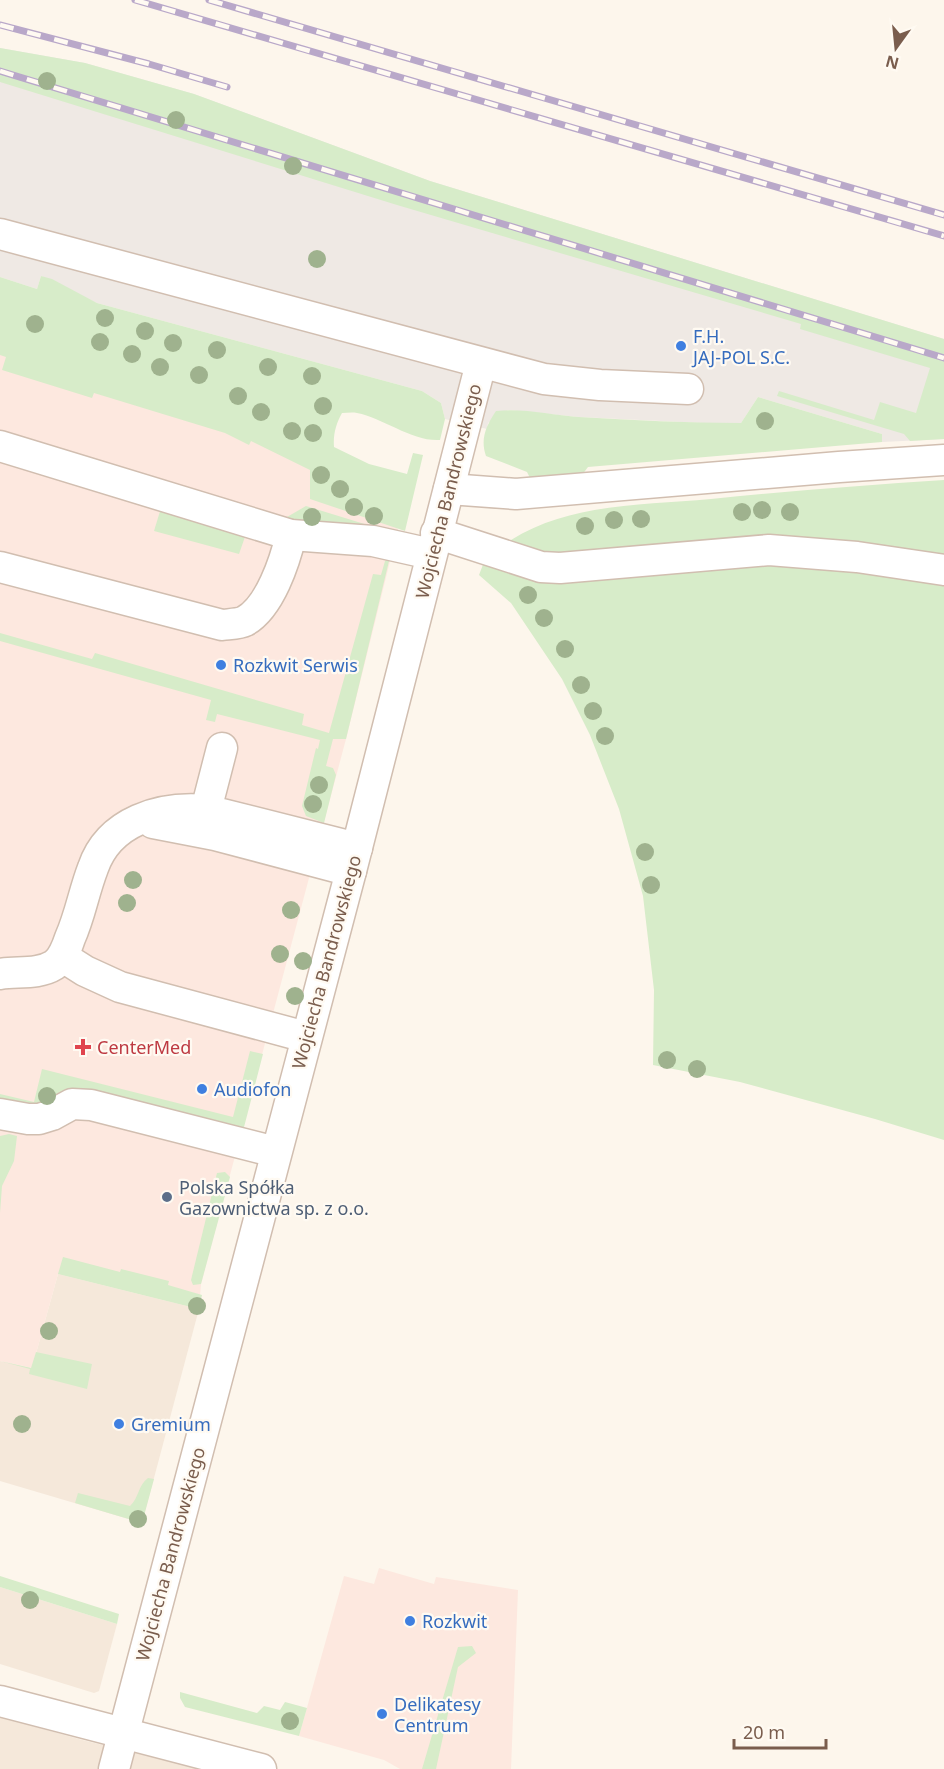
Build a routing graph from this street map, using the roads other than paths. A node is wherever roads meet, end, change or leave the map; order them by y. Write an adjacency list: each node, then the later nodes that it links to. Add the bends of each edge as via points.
1 (0, 234): 2 (street)
2 (481, 363): 3 (street, via 544,379 600,386); 6 (street, Wojciecha Bandrowskiego)
3 (688, 389)
4 (0, 446): 7 (street)
5 (944, 460): 6 (street, via 516,494)
6 (449, 489): 8 (street, Wojciecha Bandrowskiego)
7 (291, 535): 8 (street); 9 (street, via 286,556 263,603 243,622 222,625)
8 (434, 543): 10 (street, via 541,567 769,550 857,557); 14 (street, Wojciecha Bandrowskiego)
9 (0, 567)
10 (944, 570)
11 (222, 748): 12 (street)
12 (206, 810): 13 (street, via 175,810 144,816); 14 (street)
13 (126, 825): 14 (street, via 169,824); 15 (street, via 103,846 93,866)
14 (354, 860): 17 (street, Wojciecha Bandrowskiego)
15 (63, 957): 16 (street, via 55,965 38,971); 17 (street, via 120,987)
16 (0, 974)
17 (306, 1037): 19 (street, Wojciecha Bandrowskiego)
18 (0, 1114): 19 (street, via 39,1119 72,1104 90,1105)
19 (276, 1152): 21 (street, Wojciecha Bandrowskiego)
20 (0, 1701): 21 (street)
21 (123, 1732): 22 (street, Wojciecha Bandrowskiego); 23 (street)
22 (114, 1769)
23 (261, 1769)

